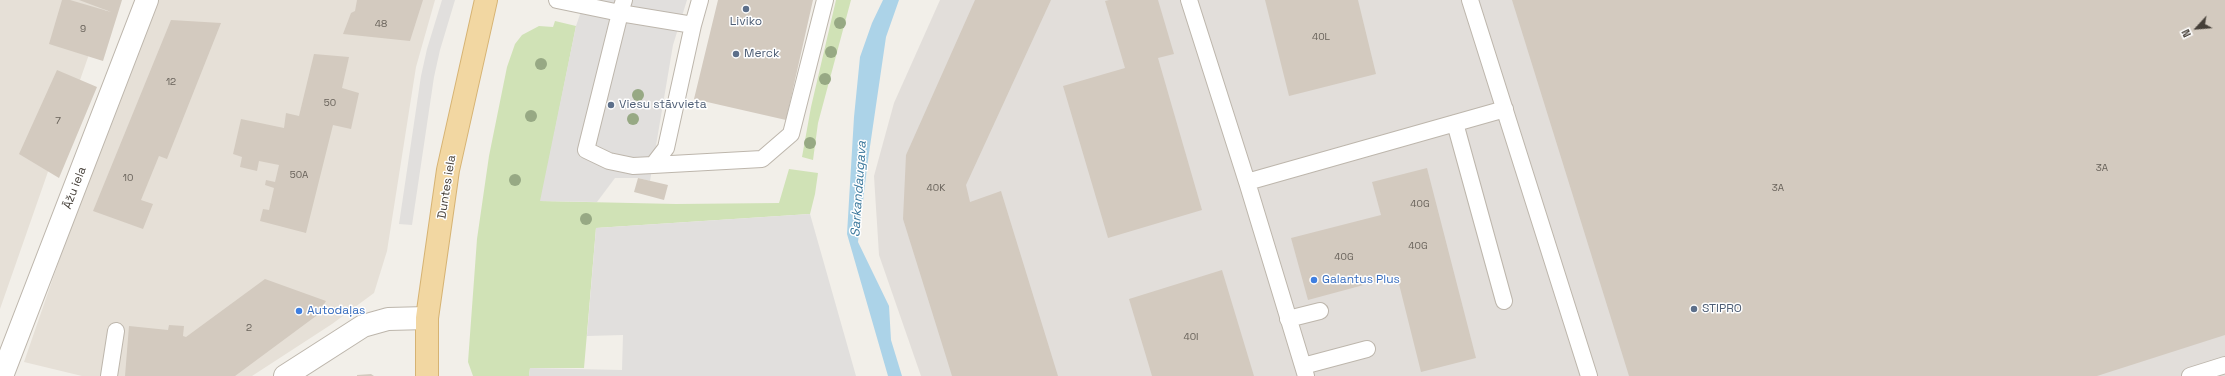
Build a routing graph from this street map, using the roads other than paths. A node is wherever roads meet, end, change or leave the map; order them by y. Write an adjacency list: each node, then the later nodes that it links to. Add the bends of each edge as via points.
1 (147, 0): 22 (street, Āžu iela)
2 (486, 0): 16 (main road, Duntes iela, via 448,170)
3 (557, 0): 8 (lane)
4 (700, 0): 9 (lane)
5 (825, 0): 12 (lane, via 792,134 762,159)
6 (1189, 0): 13 (lane)
7 (1470, 0): 10 (lane)
8 (622, 6): 9 (lane); 12 (lane, via 586,150 609,161 633,166)
9 (693, 25): 12 (lane, via 666,148)
10 (1505, 109): 11 (lane); 26 (lane)
11 (1455, 123): 13 (lane); 14 (lane)
12 (653, 165)
13 (1247, 182): 17 (lane)
14 (1504, 301)
15 (1320, 311): 17 (lane)
16 (427, 318): 24 (street, via 388,319 363,326); 25 (main road, Duntes iela)
17 (1288, 319): 21 (lane)
18 (116, 331): 23 (lane)
19 (1368, 349): 21 (lane)
20 (2225, 365): 27 (lane)
21 (1304, 371)
22 (6, 373)
23 (109, 376)
24 (285, 376)
25 (427, 376)
26 (1590, 376)
27 (2190, 376)

